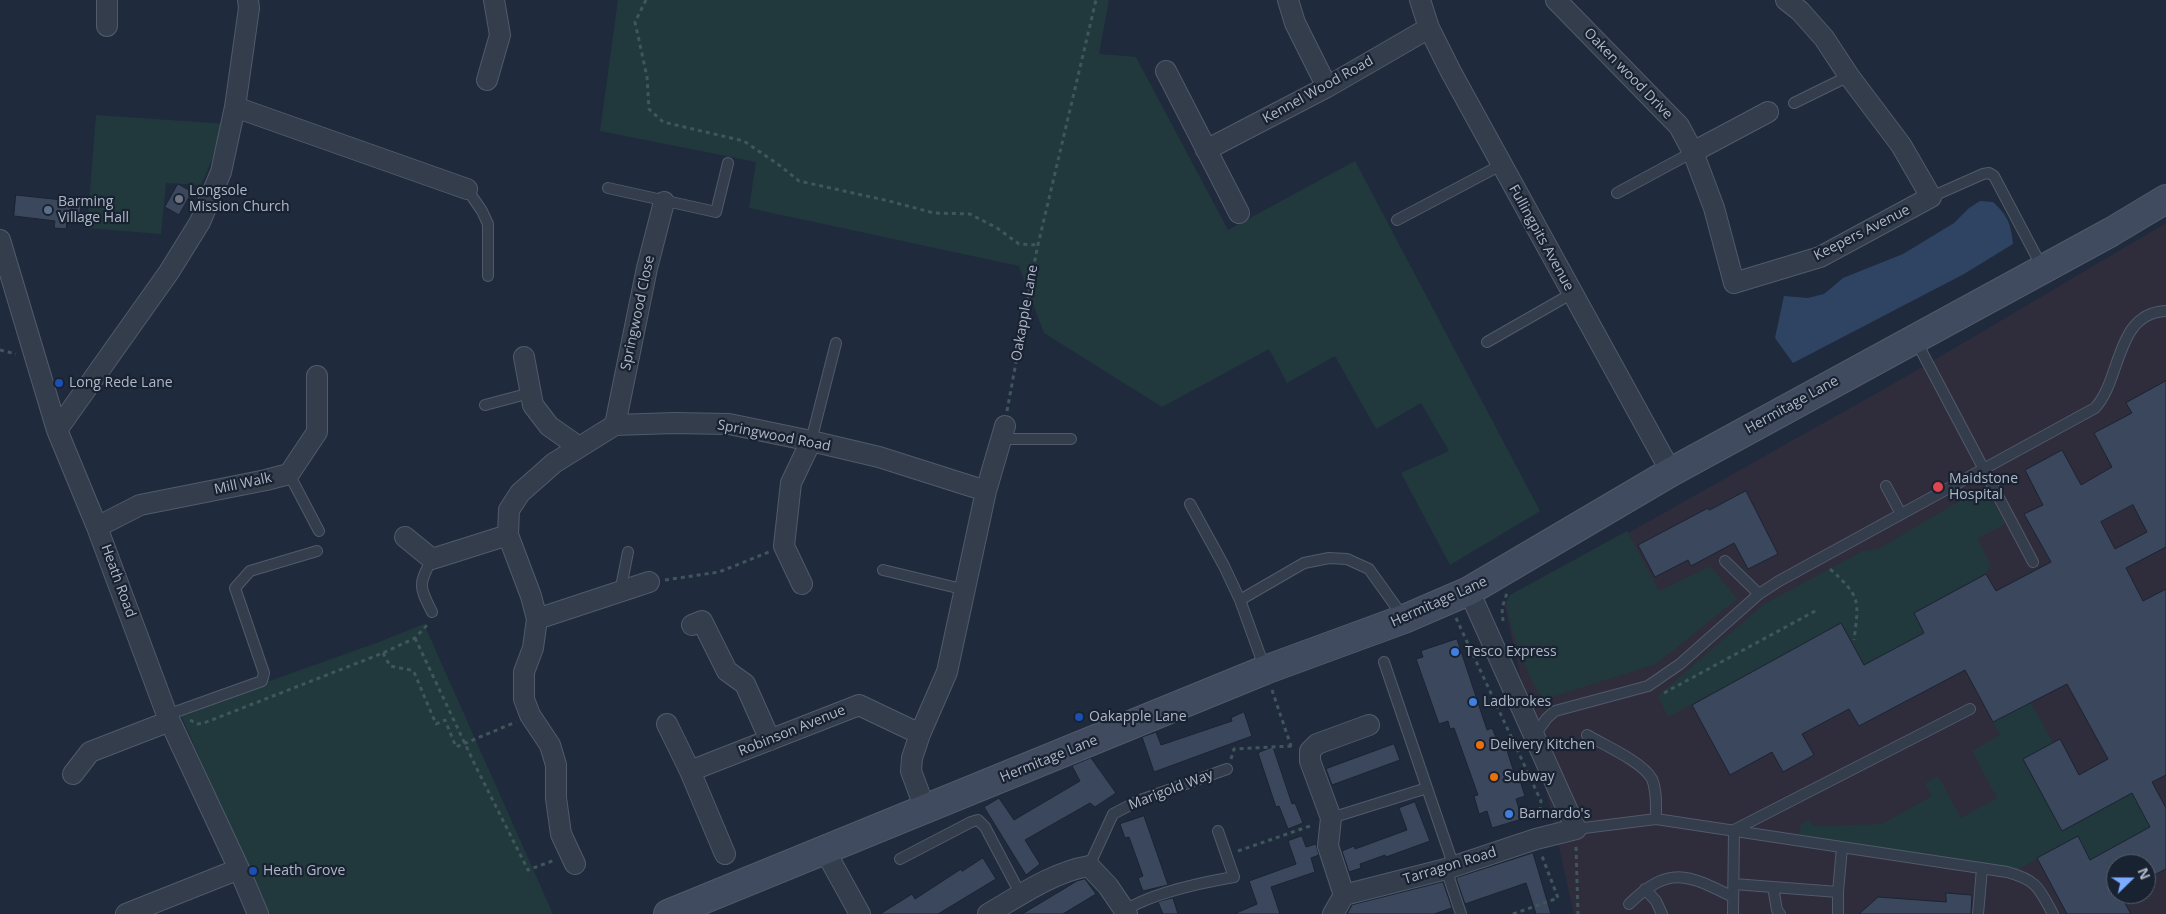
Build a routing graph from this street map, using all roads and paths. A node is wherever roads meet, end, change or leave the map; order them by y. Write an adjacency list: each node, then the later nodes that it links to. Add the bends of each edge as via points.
1 (107, 0): 10 (street)
2 (248, 0): 17 (street)
3 (494, 0): 14 (street, via 500,35)
4 (646, 0): 32 (path, via 635,22 647,77 649,110 663,122 744,141 799,181 934,213 970,214 1019,244)
5 (1096, 0): 32 (path, Oakapple Lane)
6 (1288, 0): 15 (street, via 1295,23)
7 (1420, 0): 11 (street, Fullingpits Avenue)
8 (1556, 0): 20 (street, Oaken wood Drive, via 1679,126)
9 (1786, 0): 13 (street, via 1824,38)
10 (108, 26)
11 (1429, 28): 15 (street, Kennel Wood Road); 22 (street, Fullingpits Avenue)
12 (1166, 71): 19 (street)
13 (1849, 76): 16 (lane); 26 (street, via 1901,145)
14 (487, 80)
15 (1327, 87): 19 (street, Kennel Wood Road)
16 (1794, 104)
17 (235, 107): 24 (street); 45 (street, via 220,172 200,222 169,272)
18 (1768, 112): 20 (street)
19 (1206, 150): 29 (street)
20 (1694, 152): 25 (lane); 26 (street, Keepers Avenue, via 1714,208 1734,283 1820,257)
21 (728, 163): 28 (lane, via 716,212)
22 (1501, 165): 30 (lane); 35 (street, Fullingpits Avenue)
23 (608, 188): 28 (lane)
24 (467, 189): 34 (lane, via 488,224)
25 (1617, 193)
26 (1931, 197): 33 (lane, via 1983,174 1994,176)
27 (2166, 199): 33 (main road, Hermitage Lane)
28 (664, 202): 44 (street, Springwood Close)
29 (1239, 213)
30 (1397, 220)
31 (0, 240): 45 (street, Heath Road)
32 (1038, 247): 46 (path, Oakapple Lane)
33 (2043, 269): 37 (main road, Hermitage Lane)
34 (488, 276)
35 (1571, 294): 38 (lane); 51 (street, Fullingpits Avenue)
36 (2166, 311): 50 (lane, via 2143,319 2133,327 2124,340 2106,392 2095,408)
37 (1914, 338): 50 (lane); 51 (main road, Hermitage Lane)
38 (1487, 342)
39 (836, 343): 48 (lane)
40 (524, 358): 42 (street)
41 (317, 376): 52 (street, Mill Walk, via 317,432)
42 (530, 393): 43 (lane); 49 (street, via 533,405 549,426)
43 (484, 405)
44 (615, 425): 48 (street, Springwood Road, via 729,424); 49 (street, Springwood Road)
45 (57, 430): 57 (street, Heath Road)
46 (1003, 432): 47 (lane); 54 (street)
47 (1071, 439)
48 (811, 441): 54 (street, Springwood Road, via 879,457); 61 (street, via 791,483)
49 (579, 447): 59 (street, Springwood Road, via 554,463 520,493 509,510)
50 (1984, 469): 56 (lane); 66 (lane)
51 (1671, 472): 74 (main road, Hermitage Lane)
52 (289, 474): 57 (street, Mill Walk, via 140,505); 58 (lane)
53 (1886, 486): 56 (lane)
54 (986, 491): 71 (street)
55 (1190, 504): 75 (lane)
56 (1902, 514): 73 (lane)
57 (97, 527): 88 (street, Heath Road)
58 (319, 532)
59 (508, 535): 64 (street); 78 (street, Springwood Road, via 532,596)
60 (405, 537): 64 (street)
61 (784, 546): 69 (path, via 718,572); 70 (street)
62 (317, 551): 88 (lane, via 250,571 235,588 264,673 262,680)
63 (628, 552): 72 (lane)
64 (432, 559): 77 (lane, via 421,578 422,592)
65 (1724, 561): 73 (lane)
66 (2033, 562)
67 (1830, 569): 82 (path, via 1856,596)
68 (883, 570): 71 (lane)
69 (649, 582): 72 (street)
70 (802, 584)
71 (966, 590): 92 (street, via 947,672)
72 (620, 593): 78 (street)
73 (1759, 594): 94 (lane, via 1665,676 1648,686 1555,711)
74 (1458, 596): 79 (main road, Hermitage Lane); 94 (street); 109 (path, via 1541,801)
75 (1240, 600): 79 (lane, via 1304,563 1329,558 1346,559 1369,569); 85 (lane)
76 (1817, 610): 86 (path)
77 (432, 612): 81 (path, via 429,623)
78 (537, 619): 114 (street, Springwood Road, via 533,648 524,672 524,699 530,715 550,745 556,765 561,834)
79 (1404, 619): 85 (main road, Hermitage Lane)
80 (692, 625): 95 (street, via 702,621 727,671 745,684)
81 (416, 638): 83 (path); 96 (path)
82 (1854, 640)
83 (383, 653): 88 (path, via 204,723 197,724); 96 (path, via 390,666 414,672 436,724 445,720 456,748)
84 (1384, 662): 102 (lane)
85 (1265, 670): 97 (path); 103 (main road, Hermitage Lane)
86 (1658, 696)
87 (1970, 709): 107 (lane)
88 (173, 715): 101 (street, via 90,752); 119 (street, Heath Road)
89 (668, 724): 100 (street)
90 (1369, 725): 98 (street, via 1317,744)
91 (501, 729): 96 (path)
92 (920, 734): 95 (street, Robinson Avenue, via 858,705); 103 (street, via 911,771)
93 (1587, 735): 105 (lane, via 1648,773 1654,787)
94 (1534, 736): 106 (street)
95 (770, 740): 100 (street, Robinson Avenue)
96 (465, 743): 114 (path, via 528,870)
97 (1291, 746): 98 (path); 99 (path, via 1234,749)
98 (1310, 751): 104 (street, via 1310,761)
99 (1227, 769): 116 (lane, Marigold Way, via 1138,801 1114,814)
100 (690, 771): 112 (street)
101 (73, 774)
102 (1427, 788): 104 (lane); 117 (lane)
103 (925, 809): 111 (main road, Hermitage Lane)
104 (1331, 818): 113 (path); 125 (street, via 1328,846)
105 (1656, 819): 106 (lane); 107 (lane)
106 (1576, 829): 109 (street, Tarragon Road); 137 (path)
107 (1734, 830): 110 (lane); 120 (lane)
108 (1218, 831): 113 (lane)
109 (1536, 839): 117 (street, Tarragon Road); 136 (path, via 1558,898)
110 (1842, 847): 118 (lane); 123 (lane)
111 (824, 849): 131 (main road, Hermitage Lane); 132 (street)
112 (725, 854)
113 (1226, 855): 128 (lane, via 1234,877 1168,892)
114 (573, 859)
115 (900, 859): 124 (lane, via 978,820 985,827)
116 (1089, 866): 124 (street, via 1077,868); 128 (street, via 1108,886)
117 (1450, 868): 125 (street, Tarragon Road); 135 (lane)
118 (1982, 868): 142 (lane); 143 (lane, via 2026,877 2039,888)
119 (239, 869): 129 (street); 130 (street, Heath Road)
120 (1734, 884): 121 (lane); 126 (lane)
121 (1773, 887): 123 (lane); 140 (lane)
122 (1644, 889): 126 (lane, via 1654,882 1682,876 1699,880); 127 (lane); 138 (lane, via 1656,901)
123 (1838, 892): 141 (lane)
124 (1021, 895): 133 (street)
125 (1344, 895): 134 (street)
126 (1733, 897): 139 (lane)
127 (1629, 904)
128 (1124, 913)
129 (126, 914)
130 (258, 914)
131 (668, 914)
132 (860, 914)
133 (988, 914)
134 (1333, 914)
135 (1461, 914)
136 (1513, 914)
137 (1578, 914)
138 (1662, 914)
139 (1733, 914)
140 (1780, 914)
141 (1838, 914)
142 (1978, 914)
143 (2053, 914)

